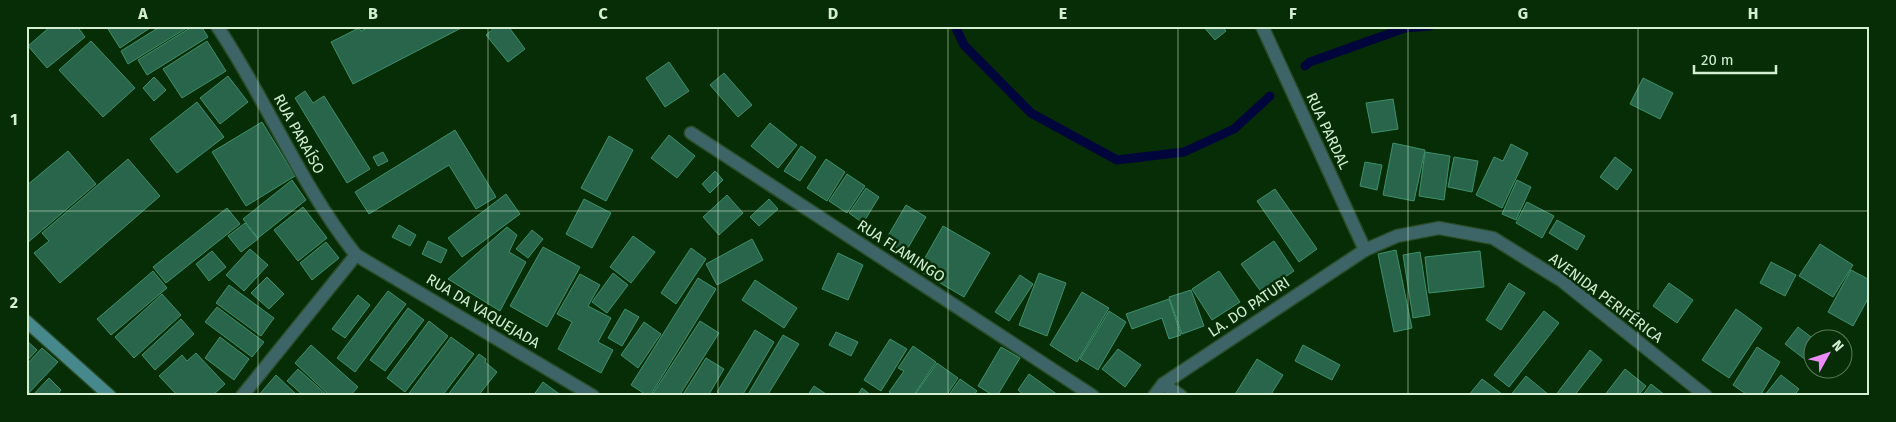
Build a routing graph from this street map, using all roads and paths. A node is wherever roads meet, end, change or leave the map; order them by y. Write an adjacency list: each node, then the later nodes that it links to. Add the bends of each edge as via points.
1 (217, 26): 5 (street, RUA PARAÍSO, via 334,228)
2 (1262, 26): 4 (street, RUA PARDAL)
3 (691, 133): 11 (street, RUA FLAMINGO)
4 (1365, 250): 7 (street, LA. DO PATURI); 14 (street, AVENIDA PERIFÉRICA, via 1397,236 1439,228 1493,238 1562,280)
5 (356, 255): 9 (street); 10 (street, RUA DA VAQUEJADA)
6 (26, 322): 8 (street)
7 (1162, 384): 12 (street, LA. DO PATURI); 13 (street)
8 (110, 396)
9 (242, 396)
10 (593, 396)
11 (1093, 396)
12 (1154, 396)
13 (1181, 396)
14 (1706, 396)

